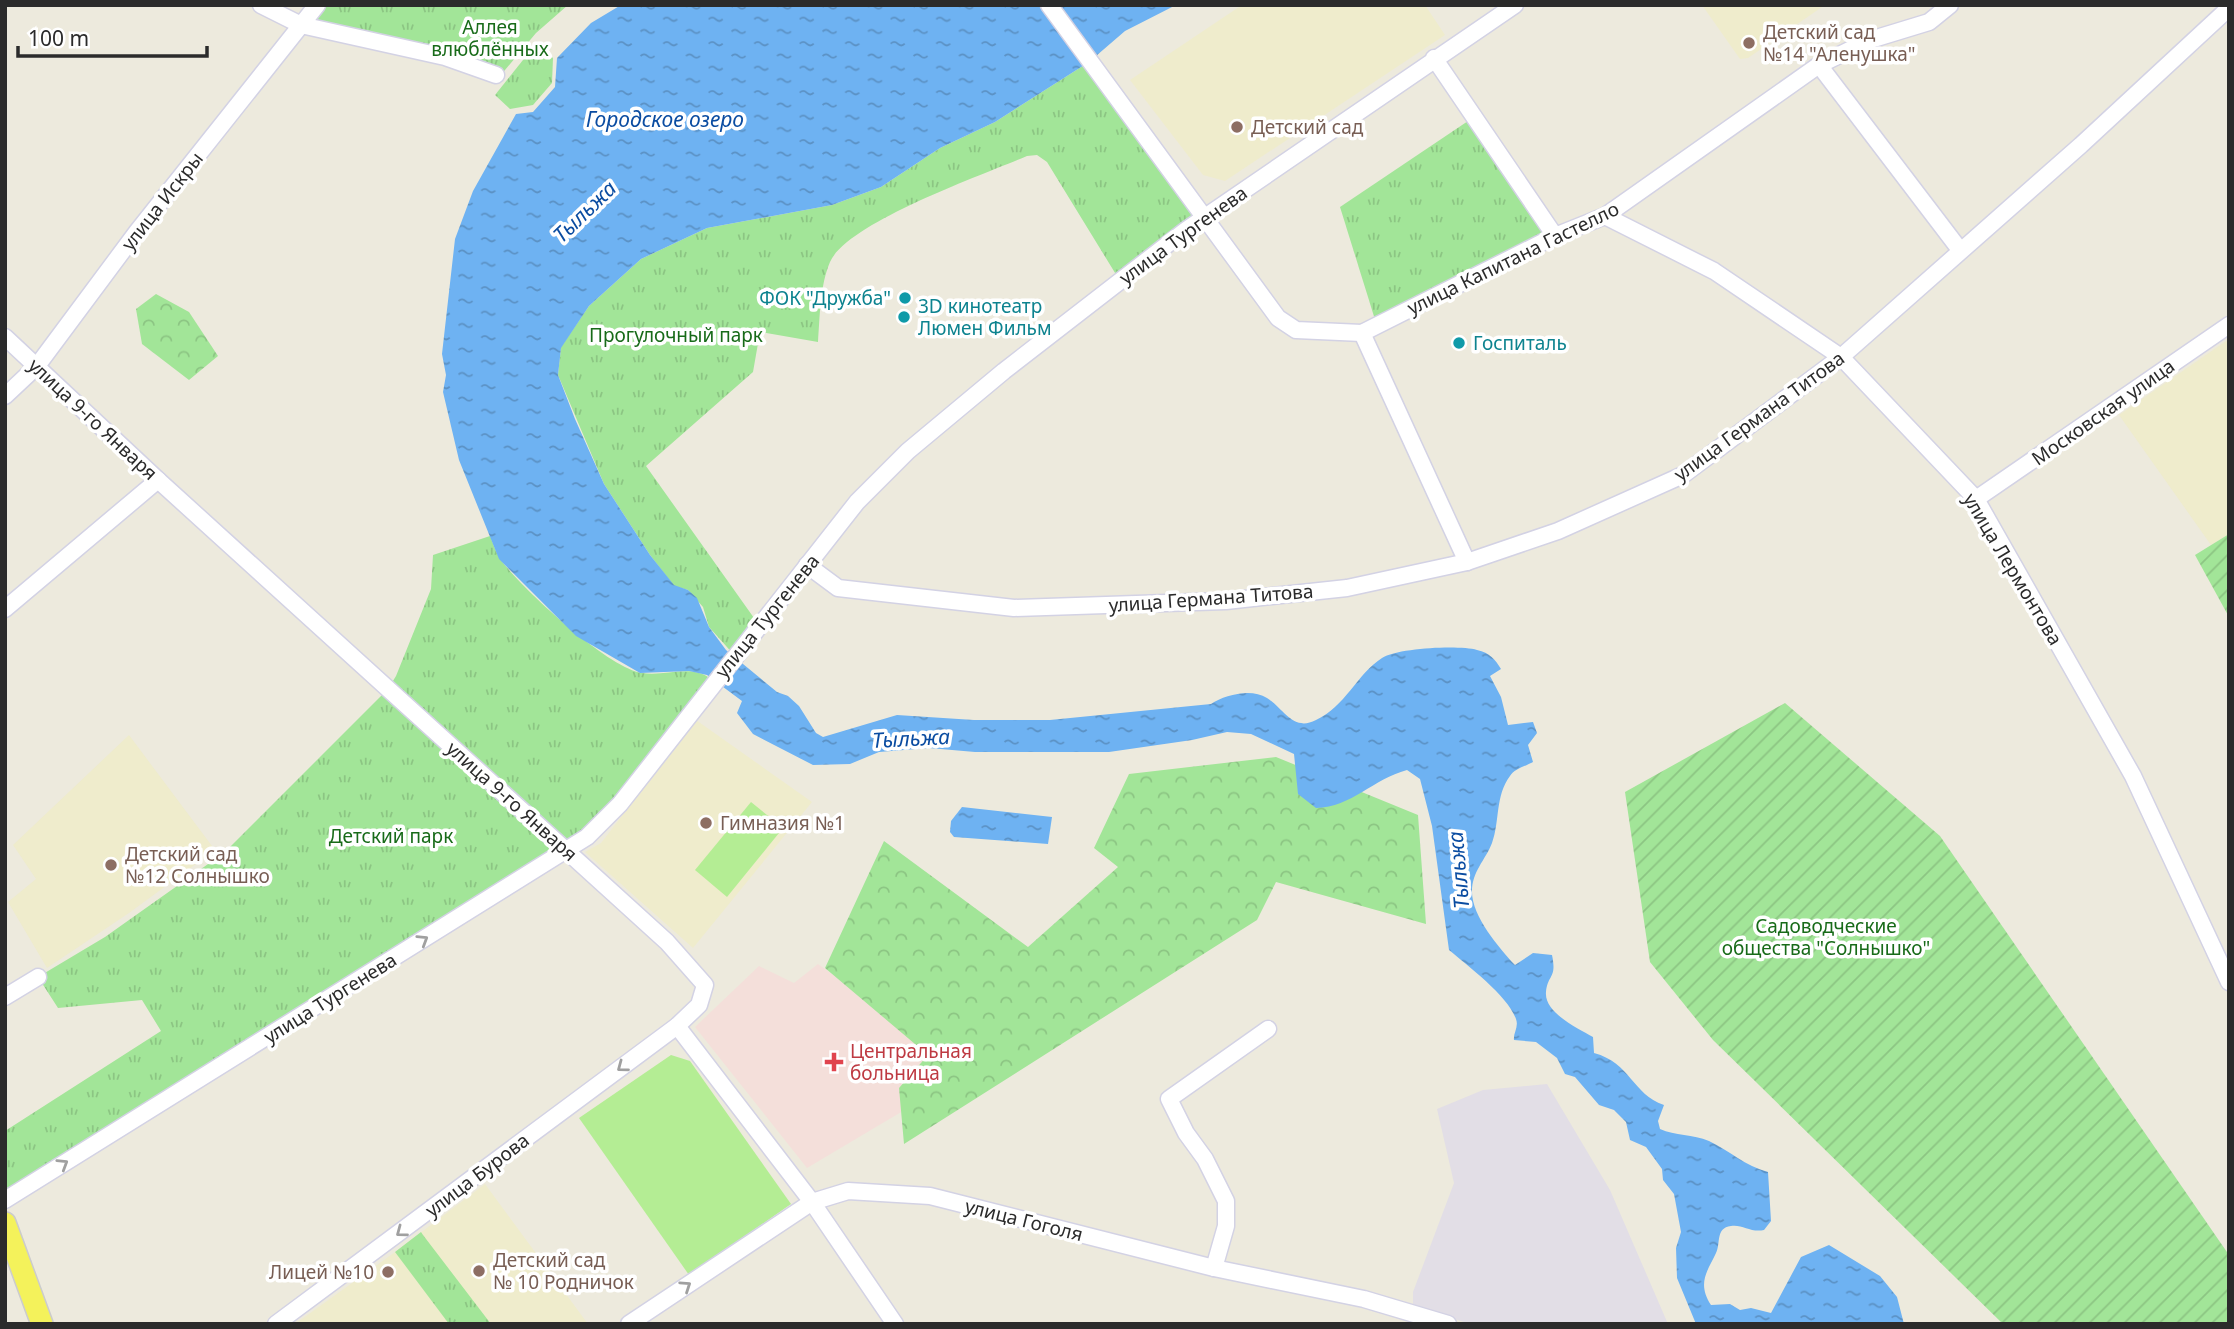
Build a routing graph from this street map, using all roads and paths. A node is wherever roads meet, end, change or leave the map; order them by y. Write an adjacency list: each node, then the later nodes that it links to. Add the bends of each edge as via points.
1 (261, 5): 7 (street)
2 (317, 5): 7 (street, улица Искры)
3 (1049, 5): 12 (street, улица Капитана Гастелло)
4 (1515, 5): 8 (street, улица Тургенева)
5 (1950, 5): 9 (street, улица Капитана Гастелло, via 1929,22 1870,40)
6 (2229, 8): 14 (street, улица Германа Титова)
7 (301, 24): 10 (street, via 445,57); 19 (street, улица Искры)
8 (1434, 58): 12 (street, улица Тургенева); 13 (street)
9 (1819, 65): 11 (street, улица Капитана Гастелло); 14 (street)
10 (496, 75)
11 (1605, 216): 13 (street, улица Капитана Гастелло); 18 (street, улица Лермонтова, via 1714,271)
12 (1204, 217): 16 (street, улица Капитана Гастелло, via 1278,318 1296,331); 24 (street, улица Тургенева, via 908,452 857,502)
13 (1555, 236): 16 (street, улица Капитана Гастелло)
14 (1960, 250): 18 (street, улица Германа Титова)
15 (2229, 325): 22 (street, Московская улица)
16 (1362, 333): 23 (street)
17 (5, 337): 19 (street, улица 9-го Января)
18 (1841, 357): 22 (street, улица Лермонтова); 23 (street, улица Германа Титова, via 1683,475 1558,531)
19 (37, 366): 20 (street, улица Искры); 21 (street, улица 9-го Января)
20 (5, 396)
21 (158, 480): 25 (street); 26 (street, улица 9-го Января)
22 (1976, 499): 28 (street, улица Лермонтова, via 2133,776)
23 (1467, 562): 24 (street, улица Германа Титова, via 1348,588 1239,599 1014,608 838,588)
24 (807, 565): 26 (street, улица Тургенева, via 620,804)
25 (5, 609)
26 (567, 850): 30 (street, улица 9-го Января, via 667,942 705,985 699,1005); 32 (street, улица Тургенева, one-way to 26)
27 (38, 977): 29 (street)
28 (2229, 982)
29 (5, 997)
30 (677, 1026): 33 (street); 37 (street, улица Бурова, one-way to 37)
31 (1268, 1029): 35 (street, via 1169,1099 1226,1201 1226,1226)
32 (5, 1200)
33 (812, 1202): 35 (street, улица Гоголя, via 848,1191 930,1196); 38 (street, улица Гоголя, one-way to 33); 39 (street)
34 (5, 1223): 36 (main road)
35 (1214, 1268): 40 (street, улица Гоголя, via 1364,1299)
36 (42, 1324)
37 (276, 1324)
38 (629, 1324)
39 (895, 1324)
40 (1448, 1324)

